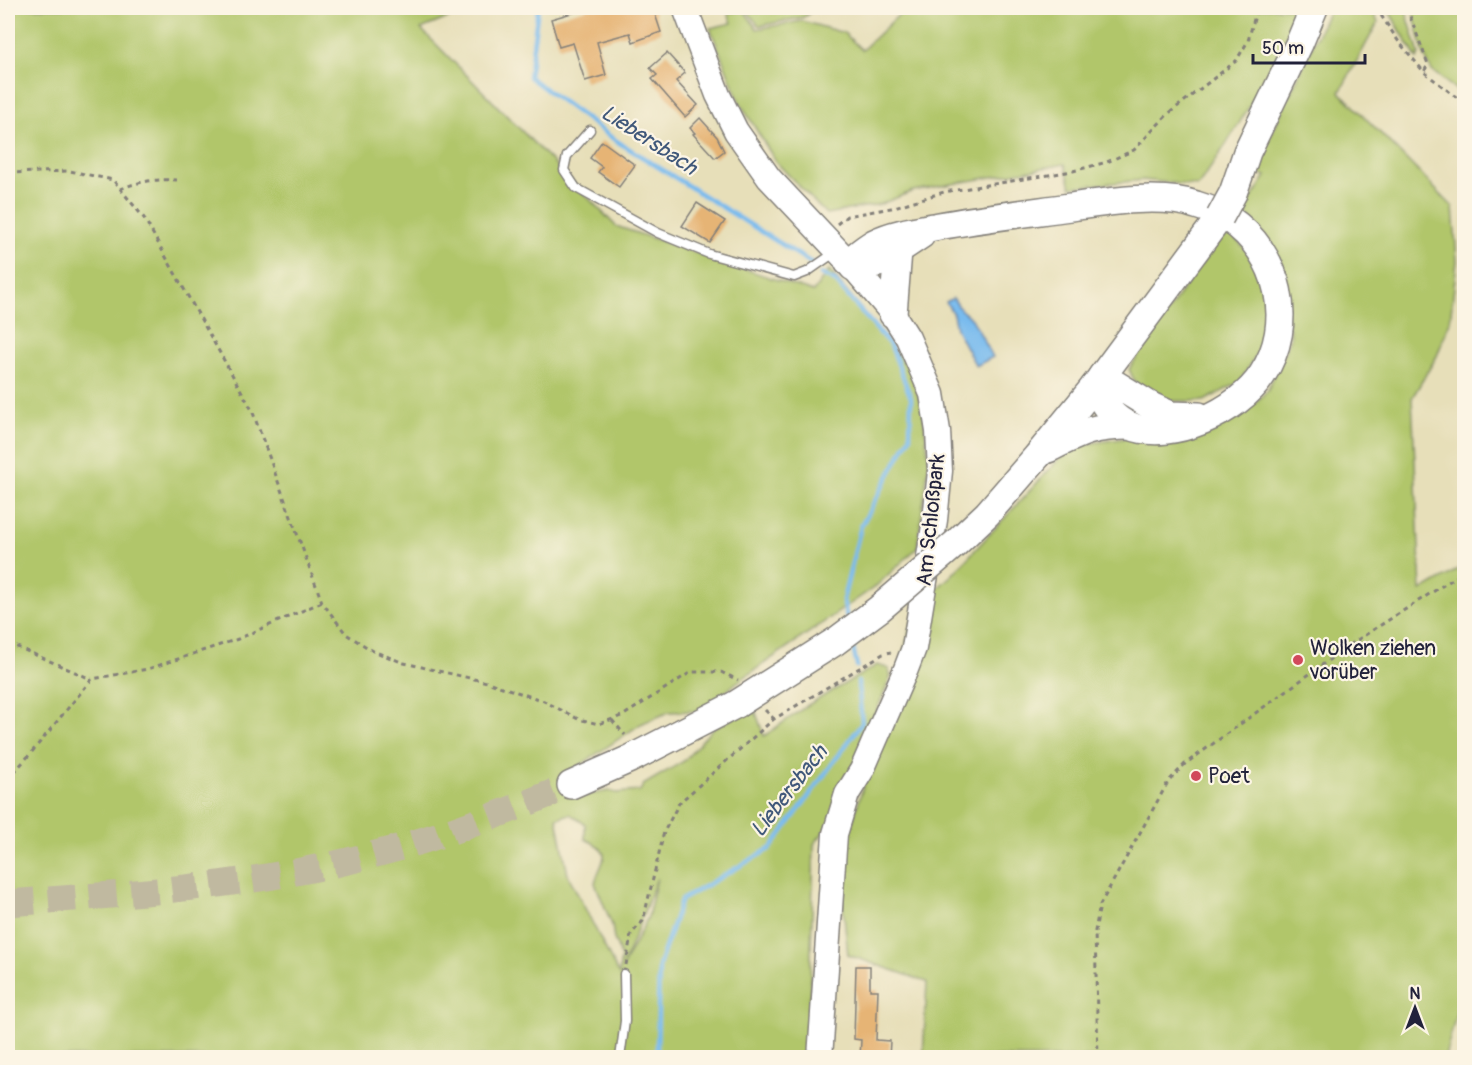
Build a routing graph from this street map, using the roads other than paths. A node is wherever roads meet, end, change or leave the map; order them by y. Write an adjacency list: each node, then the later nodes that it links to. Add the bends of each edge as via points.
1 (685, 8): 6 (street, Am Schloßpark, via 736,131 769,178)
2 (1314, 8): 8 (main road, bridge, via 1220,217)
3 (590, 130): 6 (lane, via 567,156 564,170 576,188 657,233 709,254 794,277)
4 (938, 226): 5 (main road); 6 (main road, via 885,238); 9 (main road, via 1138,200 1194,204 1228,219 1252,239 1269,264 1279,293 1280,320 1275,348 1261,377 1230,407)
5 (898, 251): 6 (main road, via 879,263); 7 (main road)
6 (840, 254): 7 (street, Am Schloßpark)
7 (893, 314): 15 (street, Am Schloßpark, via 932,394 940,471 914,648 862,770 847,795 835,834)
8 (1098, 382): 9 (main road, via 1171,415); 10 (main road, via 1108,411); 11 (main road)
9 (1210, 416): 10 (main road, via 1184,428 1157,431)
10 (1131, 426): 11 (main road, via 1084,431)
11 (1039, 454): 12 (main road, bridge, via 955,544 836,641 746,696 630,759)
12 (571, 785)
13 (624, 974): 14 (lane, via 625,1021)
14 (620, 1058)
15 (820, 1058)

